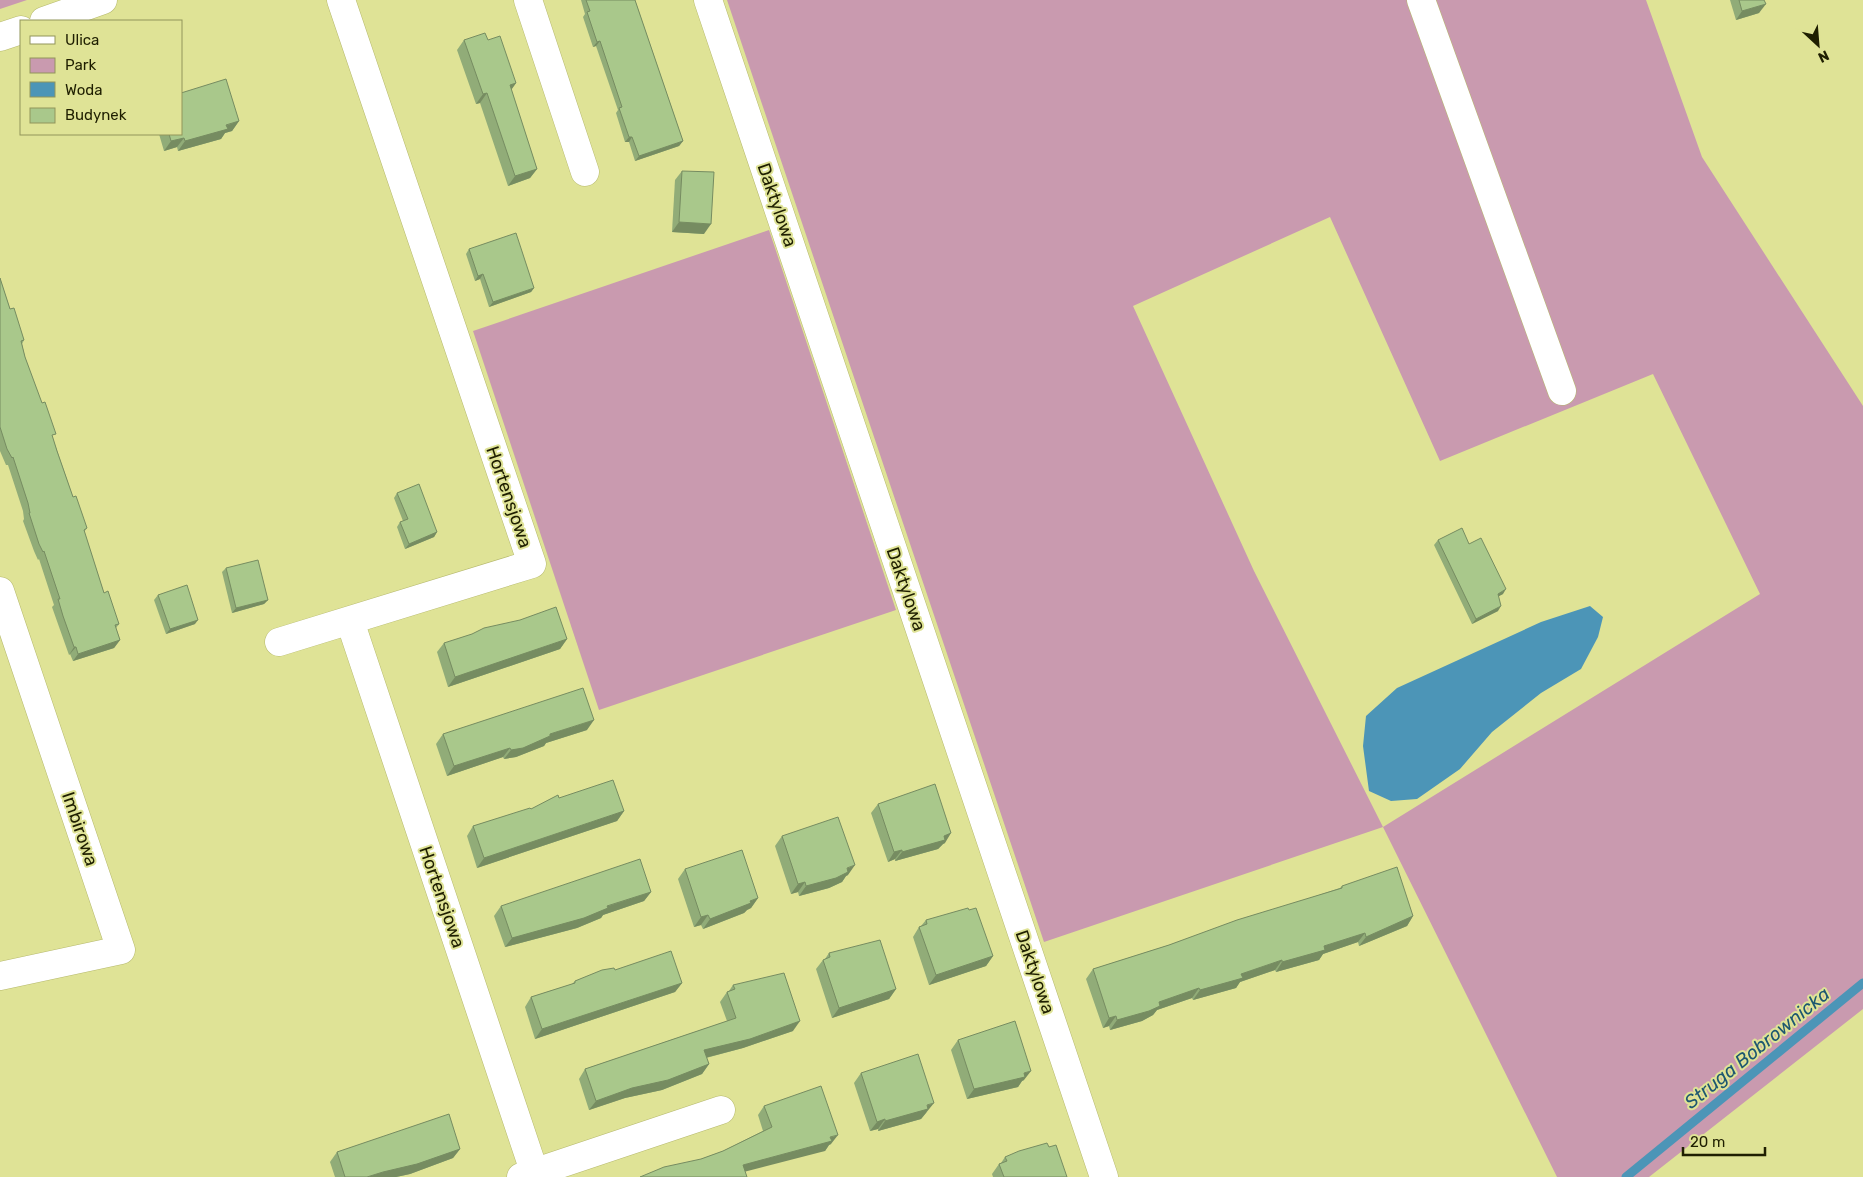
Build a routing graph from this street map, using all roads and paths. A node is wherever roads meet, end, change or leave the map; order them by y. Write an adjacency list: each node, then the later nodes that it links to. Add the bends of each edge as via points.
1 (103, 0): 6 (street)
2 (341, 0): 12 (street, Hortensjowa, via 532,564)
3 (528, 0): 9 (street)
4 (708, 0): 17 (street, Daktylowa)
5 (1421, 0): 10 (street)
6 (47, 20)
7 (20, 30): 8 (street)
8 (0, 37)
9 (585, 172)
10 (1562, 391)
11 (0, 591): 14 (street, Imbirowa, via 121,950)
12 (350, 621): 13 (street, Hortensjowa); 16 (street, Hortensjowa)
13 (280, 642)
14 (0, 976)
15 (722, 1110): 16 (street, Hortensjowa)
16 (531, 1176)
17 (1104, 1177)

